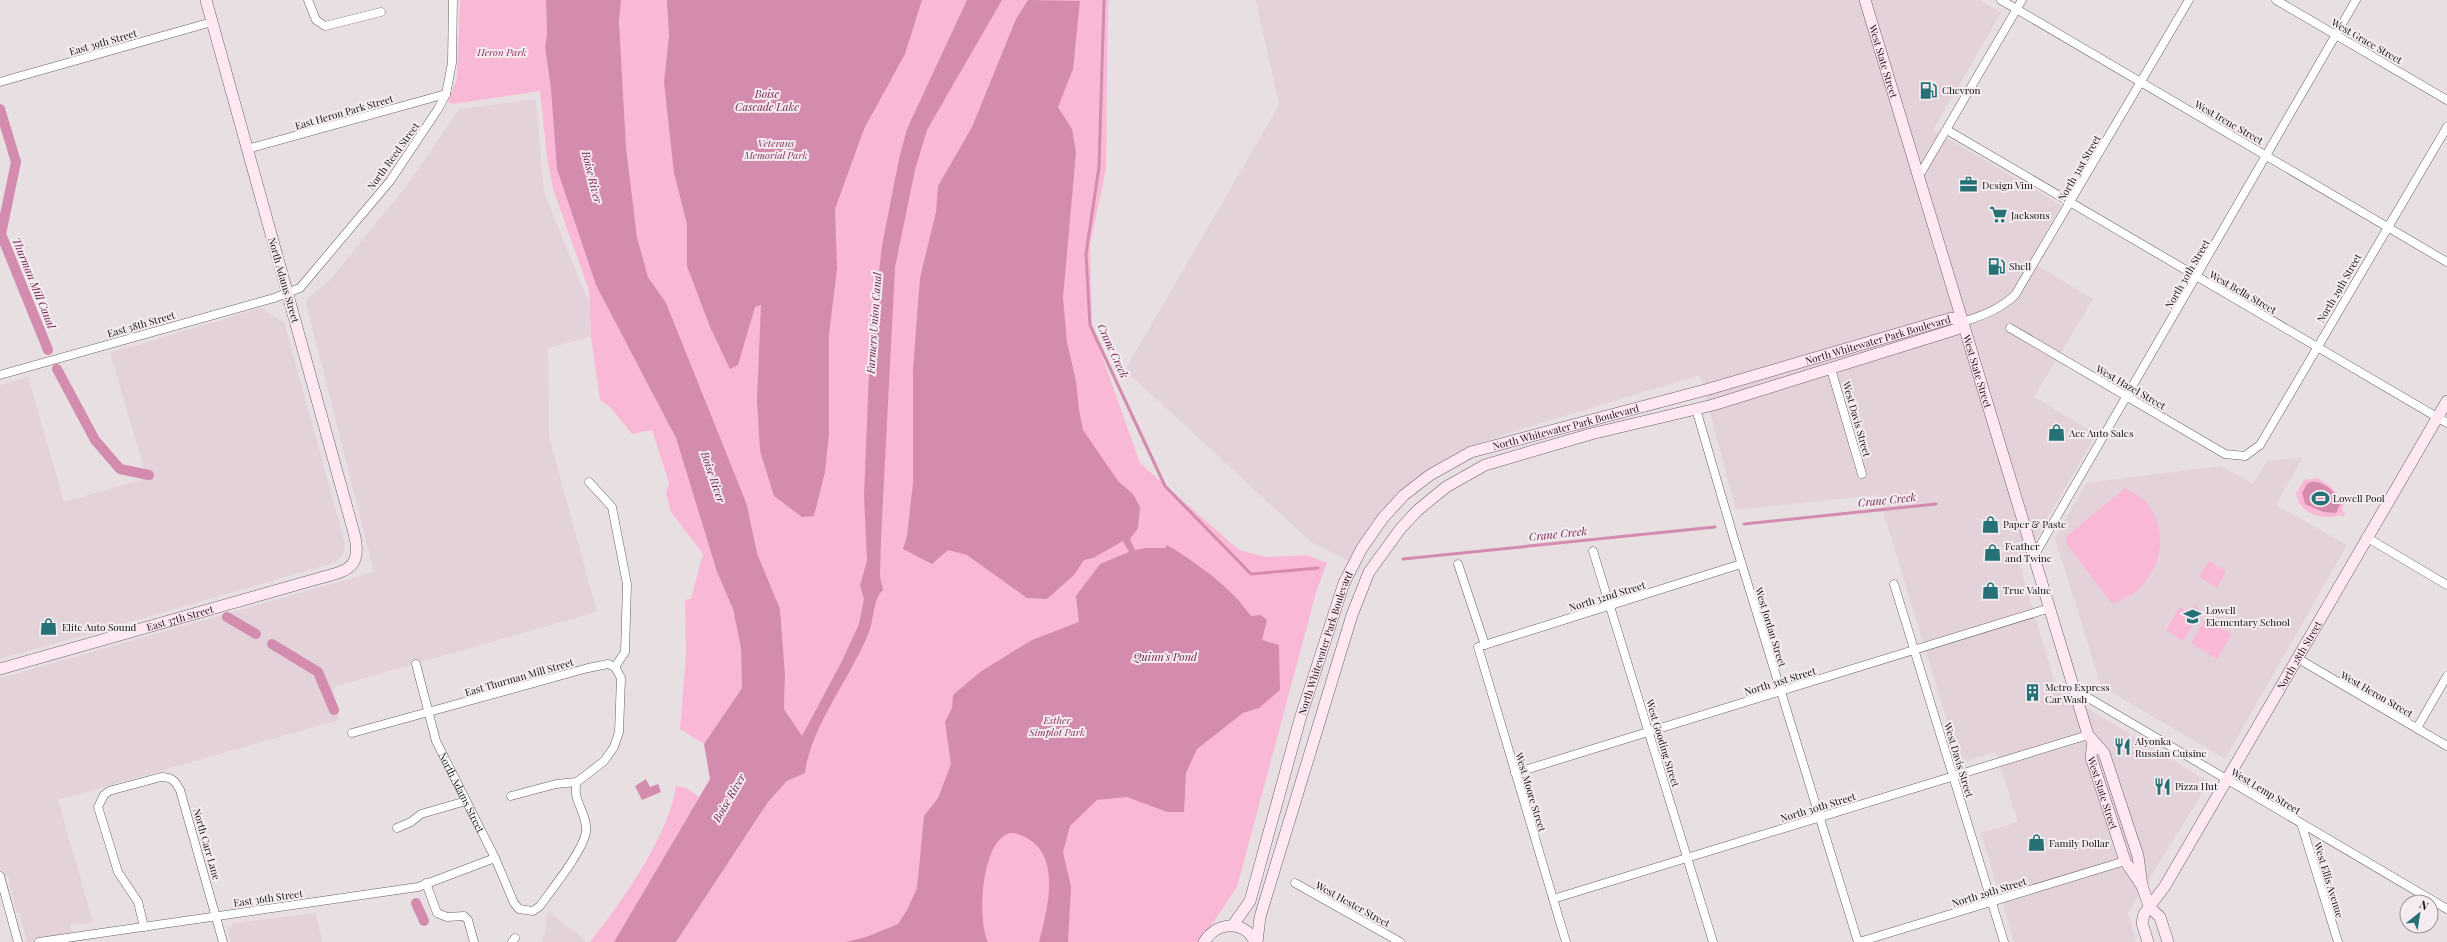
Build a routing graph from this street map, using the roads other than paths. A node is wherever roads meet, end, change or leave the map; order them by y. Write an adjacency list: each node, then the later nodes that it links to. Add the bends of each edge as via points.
1 (206, 0): 12 (street, North Adams Street)
2 (308, 0): 11 (street, via 316,20 326,26)
3 (453, 0): 16 (street, North Reed Street, via 452,63)
4 (1865, 0): 22 (street, West State Street)
5 (2000, 0): 10 (street, West Irene Street)
6 (2022, 0): 10 (street)
7 (2189, 0): 15 (street, North 31st Street)
8 (2276, 0): 13 (street, West Grace Street)
9 (2356, 0): 13 (street, North 30th Street)
10 (2016, 9): 15 (street, West Irene Street); 19 (street)
11 (381, 12)
12 (212, 22): 14 (street, East 39th Street); 20 (street, North Adams Street)
13 (2336, 35): 17 (street, West Grace Street); 21 (street, North 30th Street)
14 (0, 82)
15 (2141, 82): 21 (street, West Irene Street); 23 (street, North 31st Street)
16 (446, 94): 20 (street, East Heron Park Street); 27 (street, North Reed Street, via 431,121 390,180 300,288)
17 (2447, 100)
18 (2447, 127): 24 (street, North 29th Street)
19 (1947, 130): 22 (street); 23 (street, West Bella Street)
20 (248, 149): 27 (street, North Adams Street)
21 (2266, 156): 24 (street, West Irene Street); 26 (street, North 30th Street)
22 (1919, 176): 28 (street, West State Street)
23 (2071, 202): 26 (street, West Bella Street); 28 (street, North 31st Street, via 2015,295 1992,313)
24 (2387, 226): 25 (street, West Irene Street); 30 (street, North 29th Street)
25 (2447, 262)
26 (2197, 277): 30 (street, West Bella Street); 33 (street, North 30th Street)
27 (288, 294): 32 (street, East 38th Street); 43 (street, North Adams Street, via 354,533 358,553)
28 (1963, 322): 31 (street, North Whitewater Park Boulevard, via 1957,329); 42 (street, West State Street); 86 (street, North Whitewater Park Boulevard, via 1952,318 1708,389 1471,452 1430,475 1404,495 1366,542 1344,583 1300,719 1250,901)
29 (2010, 328): 33 (street, West Hazel Street)
30 (2317, 346): 36 (street, West Bella Street); 37 (street, North 29th Street, via 2260,445)
31 (1831, 369): 35 (street, North Whitewater Park Boulevard); 38 (street, West Davis Street)
32 (0, 375)
33 (2128, 397): 37 (street, West Hazel Street, via 2225,454); 42 (street, North 30th Street)
34 (2447, 402): 36 (street, North 28th Street)
35 (1696, 409): 45 (street, West Jordan Street); 93 (street, North Whitewater Park Boulevard, via 1591,434 1486,465 1446,487 1401,528 1369,572 1352,615 1257,928)
36 (2442, 420): 40 (street, North 28th Street)
37 (2244, 456)
38 (1862, 474)
39 (589, 482): 54 (street, via 612,507 627,584 625,652)
40 (2366, 538): 47 (street); 52 (street, North 28th Street)
41 (1593, 551): 48 (street, West Gooding Street)
42 (2034, 556): 49 (street, West State Street)
43 (356, 561): 55 (street, East 37th Street, via 345,571)
44 (1458, 564): 50 (street, West Moore Street)
45 (1741, 564): 48 (street, North 32nd Street); 58 (street, West Jordan Street)
46 (1894, 584): 51 (street, West Davis Street)
47 (2447, 585)
48 (1610, 606): 50 (street, North 32nd Street); 61 (street, West Gooding Street)
49 (2050, 608): 51 (street, North 31st Street); 57 (street, West State Street)
50 (1481, 646): 65 (street, West Moore Street)
51 (1915, 650): 58 (street, North 31st Street); 66 (street, West Davis Street)
52 (2297, 658): 60 (street, West Heron Street); 67 (street, North 28th Street)
53 (416, 664): 59 (street, North Adams Street)
54 (615, 667): 59 (street, East Thurman Mill Street, via 608,664 588,668); 68 (street, via 621,678 619,732 614,747 604,761)
55 (0, 669)
56 (2447, 676): 60 (street)
57 (2075, 690): 63 (street, West State Street); 67 (street, West Lemp Street)
58 (1781, 691): 61 (street, North 31st Street); 71 (street, West Jordan Street)
59 (429, 713): 62 (street, East Thurman Mill Street); 70 (street, North Adams Street, via 436,741)
60 (2417, 728): 64 (street, West Heron Street)
61 (1649, 732): 65 (street, North 31st Street); 74 (street, West Gooding Street)
62 (352, 733)
63 (2091, 738): 66 (street, North 30th Street); 76 (street, West State Street, via 2091,757); 80 (street, West State Street, via 2104,753 2138,856)
64 (2447, 746)
65 (1515, 773): 81 (street, West Moore Street)
66 (1953, 776): 71 (street, North 30th Street); 82 (street, West Davis Street)
67 (2227, 779): 72 (street, West Lemp Street); 83 (street, North 28th Street)
68 (577, 782): 69 (street, via 556,784); 75 (street, North Adams Street, via 575,797 584,816 586,832 580,847 540,906 533,911 526,911 514,903)
69 (511, 796)
70 (466, 801): 73 (street, via 421,814); 75 (street, North Adams Street)
71 (1819, 817): 74 (street, North 30th Street); 97 (street, West Jordan Street)
72 (2301, 824): 84 (street, West Lemp Street); 101 (street, West Ellis Avenue)
73 (397, 828)
74 (1688, 857): 81 (street, North 30th Street); 96 (street, West Gooding Street)
75 (495, 858): 79 (street, East 36th Street)
76 (2125, 861): 80 (street, West State Street); 82 (street, North 29th Street)
77 (0, 876): 88 (street)
78 (1295, 883): 94 (street, West Hester Street)
79 (426, 884): 85 (street, East 36th Street); 91 (street, via 437,913 447,917 464,916 468,920)
80 (2142, 886): 83 (street, West State Street)
81 (1553, 899): 95 (street, West Moore Street)
82 (1992, 902): 97 (street, North 29th Street); 98 (street, West Davis Street)
83 (2150, 908): 99 (street, via 2144,914 2142,923); 100 (street, West State Street, via 2160,917)
84 (2447, 909)
85 (216, 916): 87 (street, East 36th Street); 87 (street, North Carr Lane, via 180,790 174,780 161,777 109,791 100,800 99,812 118,872 138,902); 90 (street, North Carr Lane)
86 (1233, 925): 92 (street, via 1217,928); 93 (street, via 1248,932)
87 (144, 927): 89 (street, East 36th Street)
88 (18, 942)
89 (39, 942)
90 (223, 942)
91 (474, 942)
92 (1204, 942)
93 (1256, 942)
94 (1400, 942)
95 (1566, 942)
96 (1714, 942)
97 (1859, 942)
98 (2004, 942)
99 (2148, 942)
100 (2168, 942)
101 (2338, 942)

